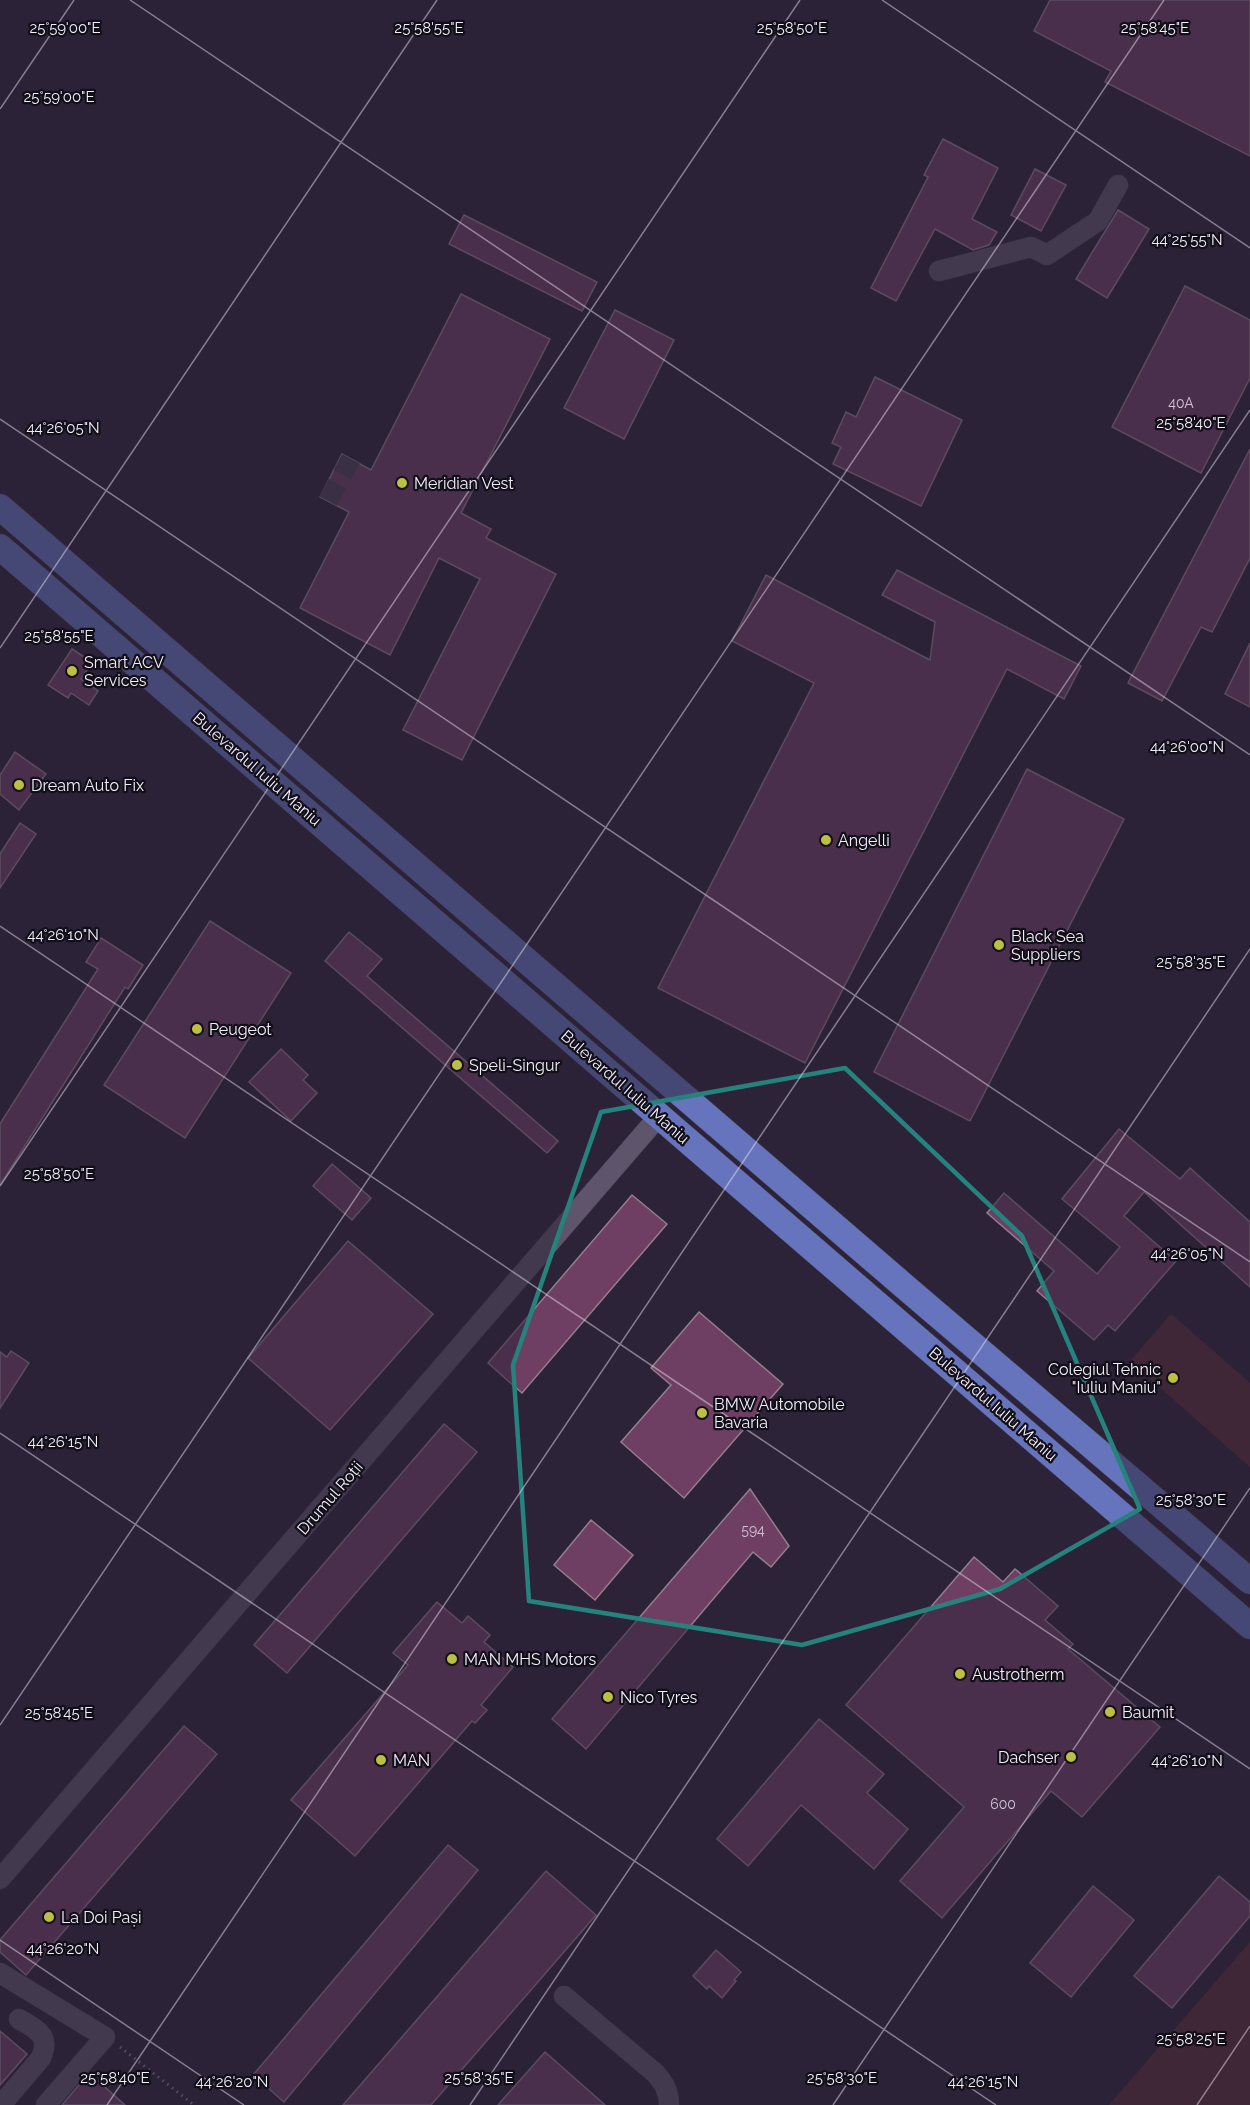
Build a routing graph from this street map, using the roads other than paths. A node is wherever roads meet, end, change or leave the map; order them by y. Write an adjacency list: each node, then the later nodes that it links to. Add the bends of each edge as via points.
1 (1118, 185): 2 (street, via 1098,221 1047,255 1031,247)
2 (939, 271)
3 (0, 507): 6 (main road, Bulevardul Iuliu Maniu)
4 (0, 547): 5 (main road, Bulevardul Iuliu Maniu)
5 (164, 687): 6 (main road, via 188,687); 7 (main road, Bulevardul Iuliu Maniu)
6 (224, 700): 9 (main road, Bulevardul Iuliu Maniu)
7 (659, 1116): 8 (main road, Bulevardul Iuliu Maniu); 12 (street, Drumul Roții)
8 (1044, 1448): 9 (main road, via 1076,1463 1151,1519 1159,1519); 11 (main road, Bulevardul Iuliu Maniu)
9 (1167, 1510): 10 (main road, Bulevardul Iuliu Maniu)
10 (1250, 1581)
11 (1250, 1626)
12 (0, 1879)
13 (0, 1973): 17 (street, via 105,2037)
14 (564, 1996): 18 (street, via 655,2073 664,2083)
15 (19, 2019): 16 (street, via 41,2033 44,2049 41,2058)
16 (1, 2105)
17 (46, 2105)
18 (669, 2105)

